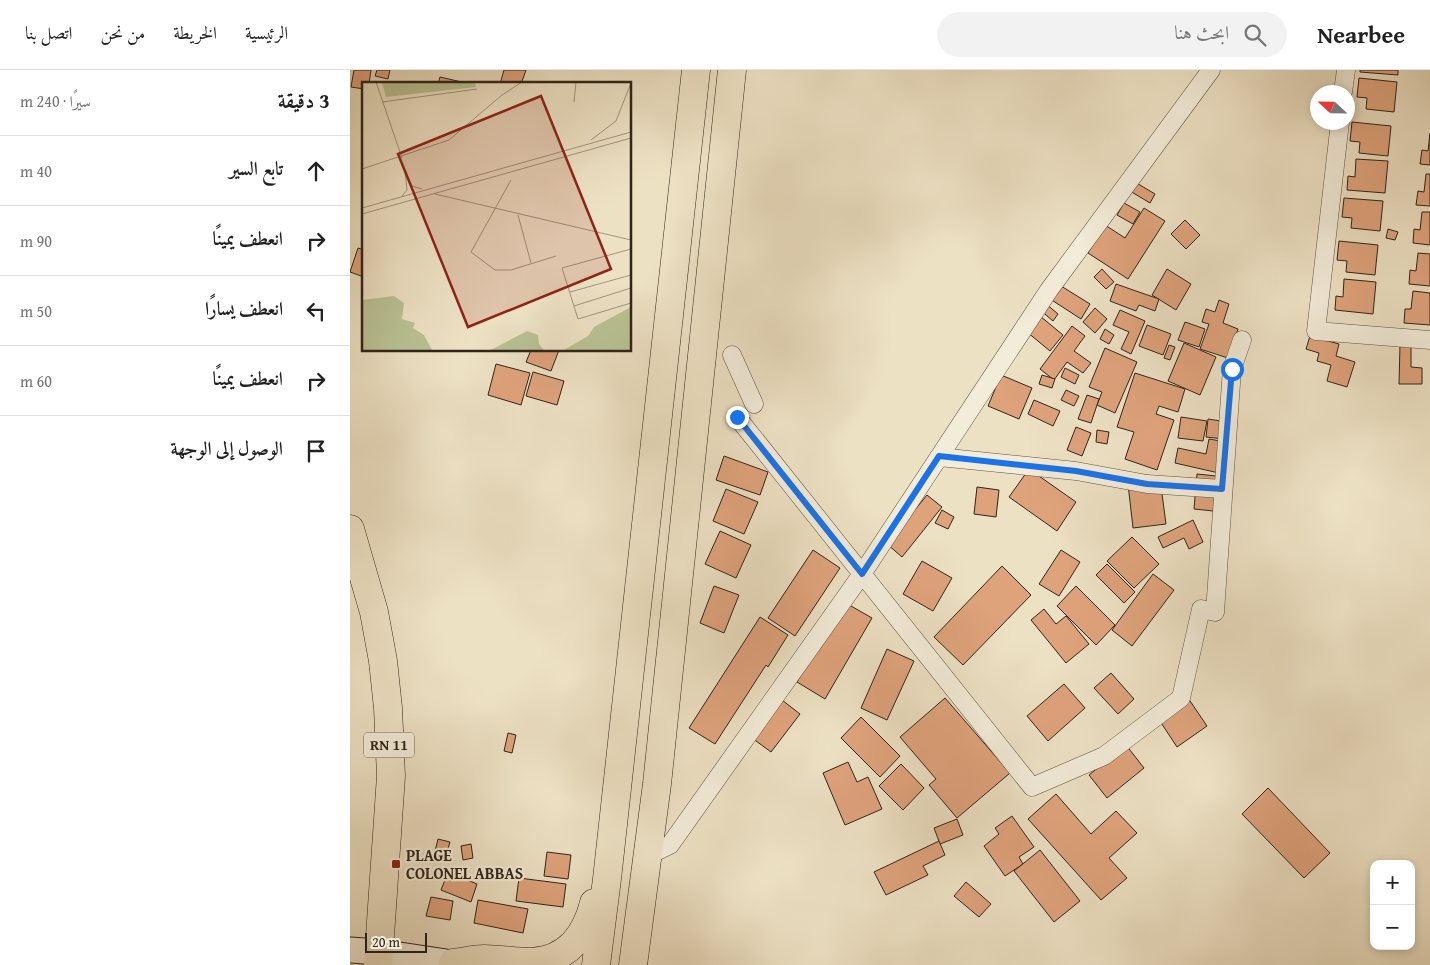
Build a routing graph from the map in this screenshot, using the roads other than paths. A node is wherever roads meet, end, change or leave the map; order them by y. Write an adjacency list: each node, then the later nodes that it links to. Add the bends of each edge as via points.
1 (696, 70): 16 (main road)
2 (732, 70): 17 (main road)
3 (1211, 70): 12 (street, via 1048,290)
4 (1346, 70): 5 (street)
5 (1344, 85)
6 (1339, 130): 8 (street, via 1316,332)
7 (1242, 340): 13 (street, via 1232,369)
8 (1430, 340)
9 (732, 355): 10 (street)
10 (754, 404)
11 (737, 417): 15 (street)
12 (939, 456): 13 (street, via 1076,471 1147,484); 15 (street)
13 (1222, 489): 15 (street, via 1215,612 1201,609 1181,698 1104,756 1032,787)
14 (350, 529): 19 (main road, RN 11, via 374,612 388,708 391,776)
15 (862, 574): 17 (street, via 670,845)
16 (624, 716): 20 (main road, via 608,797 597,889 582,935 568,949 533,962 483,959); 21 (main road)
17 (647, 856): 22 (main road)
18 (350, 950): 19 (main road)
19 (379, 958): 20 (main road)
20 (457, 964)
21 (596, 965)
22 (632, 965)

